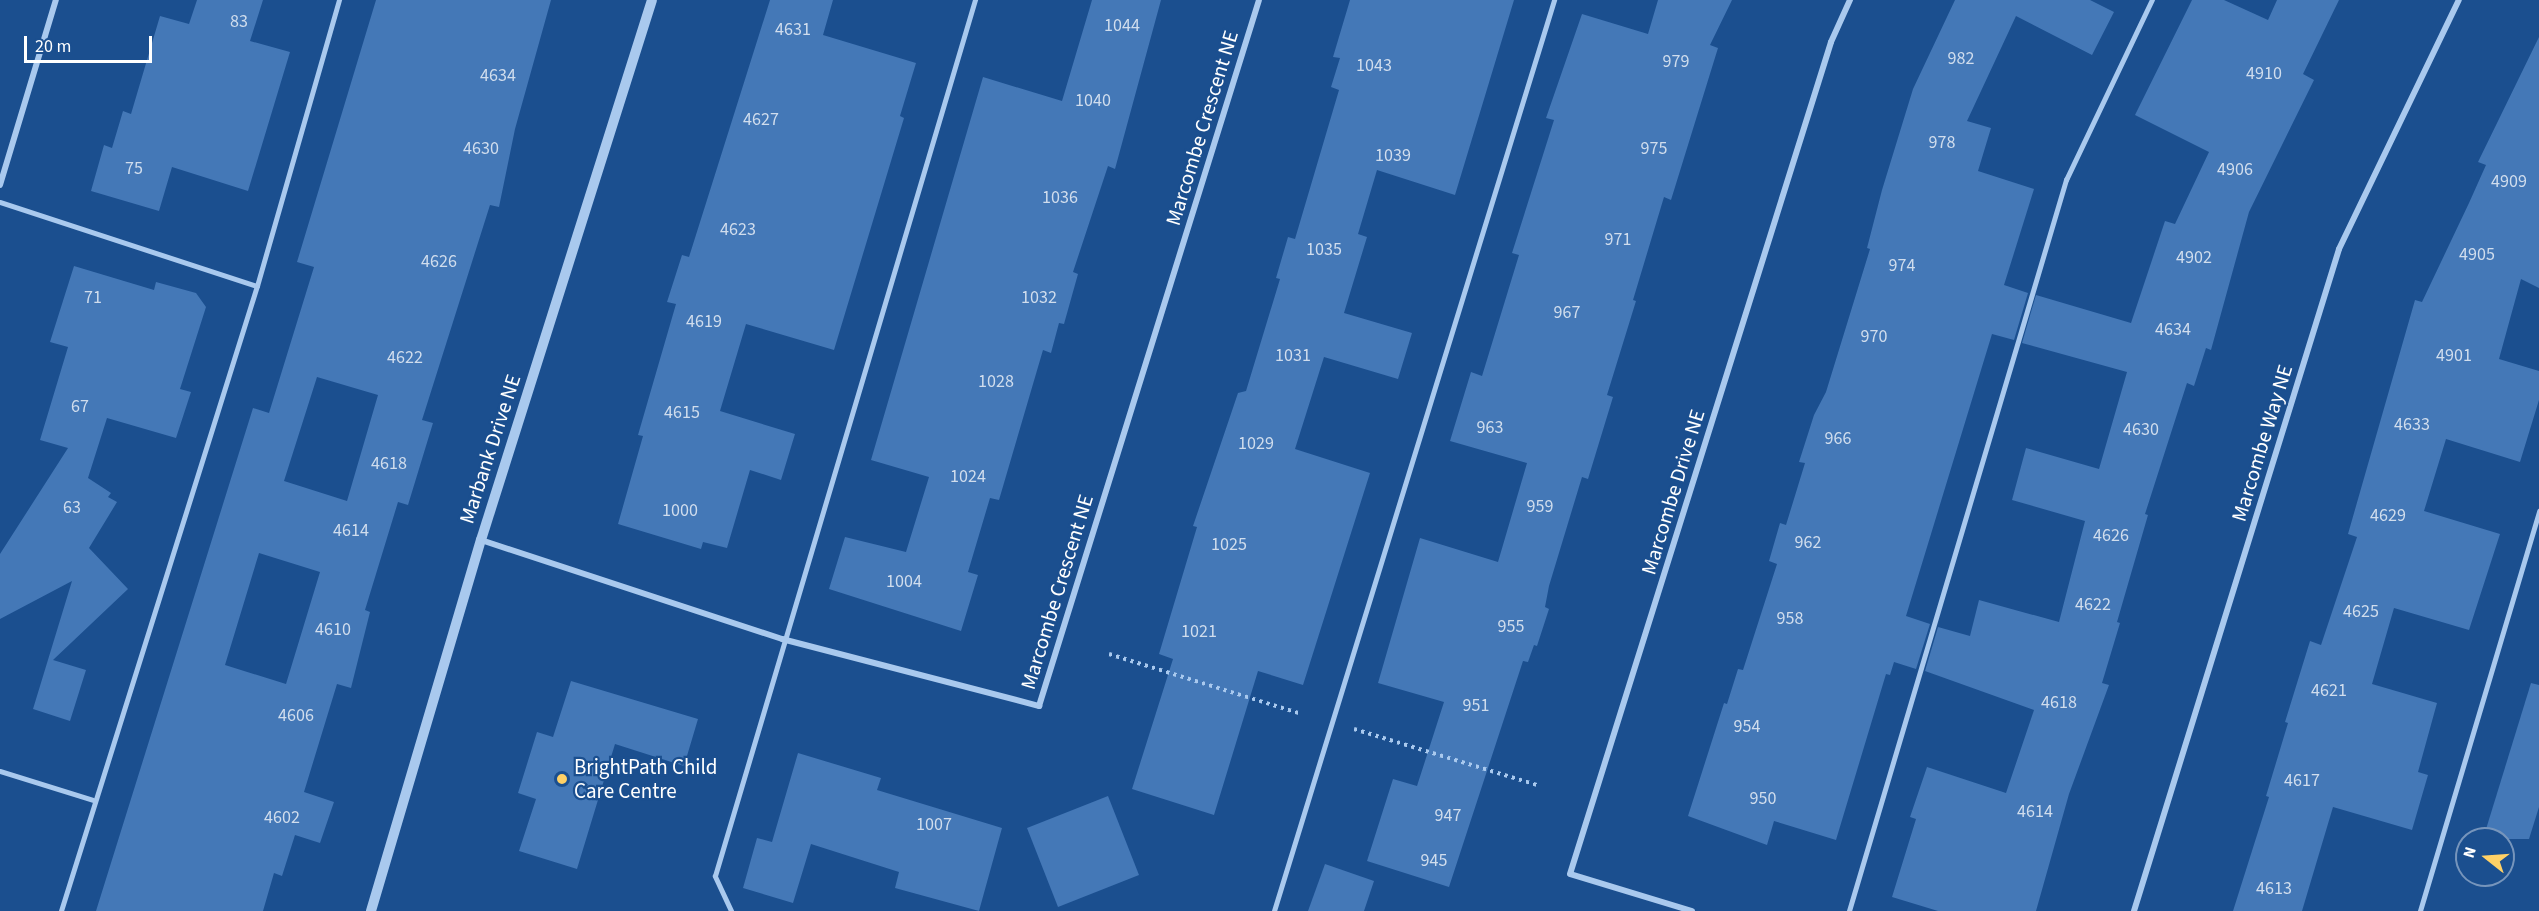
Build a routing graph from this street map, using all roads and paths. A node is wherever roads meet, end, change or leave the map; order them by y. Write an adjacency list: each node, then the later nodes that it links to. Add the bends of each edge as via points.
1 (56, 0): 10 (street)
2 (339, 0): 12 (lane)
3 (652, 0): 14 (street, Marbank Drive NE)
4 (975, 0): 15 (lane)
5 (1259, 0): 15 (street, Marcombe Crescent NE, via 1039,706)
6 (1554, 0): 25 (lane)
7 (1850, 0): 26 (street, Marcombe Drive NE, via 1831,42 1570,874)
8 (2152, 0): 27 (lane, via 2066,180)
9 (2459, 0): 28 (street, Marcombe Way NE, via 2339,249)
10 (0, 184)
11 (0, 202): 12 (lane)
12 (257, 286): 21 (lane)
13 (2539, 511): 29 (lane)
14 (482, 540): 15 (street, Marcombe Crescent NE); 23 (street, Marbank Drive NE)
15 (782, 639): 24 (lane, via 715,876)
16 (1109, 654): 17 (path)
17 (1299, 713)
18 (1351, 728): 20 (path)
19 (0, 771): 21 (lane)
20 (1537, 785)
21 (93, 800): 22 (lane)
22 (61, 911)
23 (371, 911)
24 (731, 911)
25 (1274, 911)
26 (1692, 911)
27 (1849, 911)
28 (2134, 911)
29 (2420, 911)

